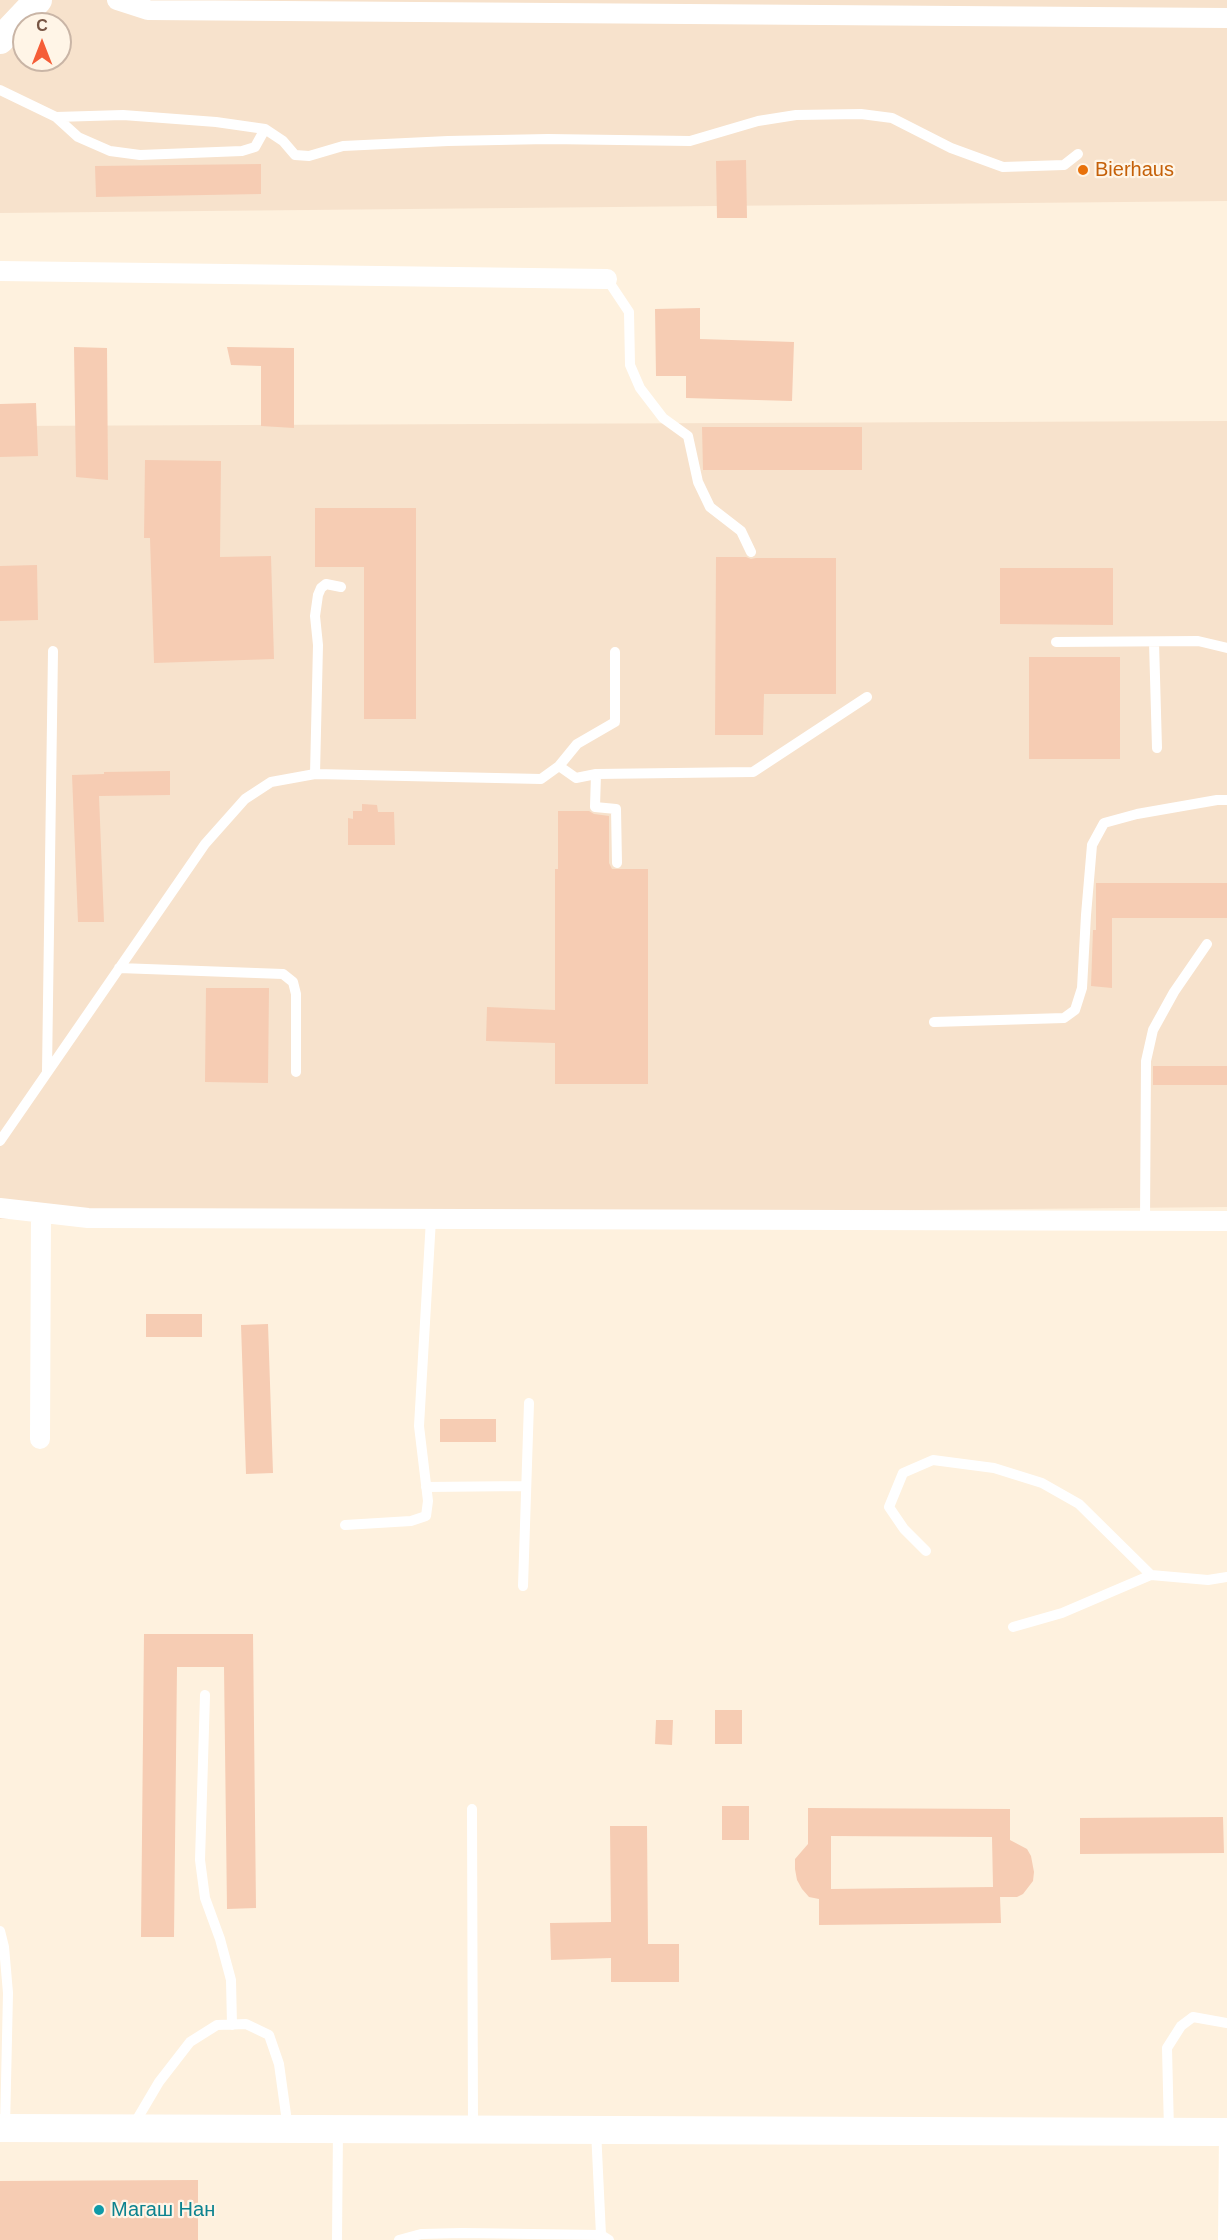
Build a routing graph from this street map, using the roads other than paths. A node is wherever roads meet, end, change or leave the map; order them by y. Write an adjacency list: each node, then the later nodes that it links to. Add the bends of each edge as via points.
1 (38, 0): 5 (street)
2 (117, 0): 3 (street, via 148,10)
3 (1103, 9): 4 (street)
4 (1227, 18)
5 (0, 40)
6 (0, 90): 7 (lane)
7 (56, 117): 8 (lane, via 123,115); 8 (lane, via 78,137 110,151 140,155 242,151 255,147)
8 (265, 129): 9 (lane, via 295,155 309,156 343,146 448,141 690,141 758,121 796,115 861,114 892,118 1003,168 1064,165)
9 (1078, 154)
10 (0, 270): 11 (street)
11 (607, 279): 12 (lane, via 629,312 630,365 640,388 663,418 688,436 698,482 710,507 741,531)
12 (751, 552)
13 (341, 587): 22 (lane, via 321,588 315,616)
14 (1056, 642): 15 (lane)
15 (1154, 642): 16 (lane, via 1198,641); 20 (lane)
16 (1227, 648)
17 (53, 651): 29 (lane)
18 (615, 652): 21 (lane, via 615,722 577,744)
19 (867, 697): 23 (lane, via 753,772)
20 (1157, 748)
21 (560, 766): 22 (lane, via 541,779); 23 (lane, via 576,778)
22 (315, 774): 27 (lane, via 271,782 245,799 205,844)
23 (596, 774): 25 (lane, via 595,807 616,809)
24 (1227, 800): 28 (lane, via 1104,823 1092,845 1082,988 1075,1010 1065,1018)
25 (617, 863)
26 (1207, 944): 35 (lane, via 1153,1030 1146,1061)
27 (119, 968): 29 (lane); 30 (lane, via 283,974 293,982 296,994)
28 (934, 1022)
29 (47, 1072): 31 (lane)
30 (296, 1072)
31 (0, 1140)
32 (0, 1208): 33 (street)
33 (41, 1213): 34 (street, via 88,1218); 38 (street)
34 (431, 1219): 35 (street); 40 (lane, via 419,1426)
35 (1145, 1221): 36 (street)
36 (1227, 1221)
37 (529, 1403): 39 (lane)
38 (40, 1439)
39 (526, 1486): 40 (lane); 45 (lane)
40 (426, 1487): 41 (lane, via 426,1516 411,1521)
41 (345, 1525)
42 (926, 1551): 43 (lane, via 889,1508 903,1473 933,1460 994,1468 1042,1483 1079,1504)
43 (1151, 1575): 44 (lane, via 1208,1580); 46 (lane, via 1062,1613)
44 (1227, 1577)
45 (523, 1586)
46 (1013, 1627)
47 (206, 1695): 51 (lane, via 200,1860 206,1898 231,1980)
48 (472, 1809): 56 (lane)
49 (0, 1931): 52 (lane, via 8,1993)
50 (1227, 2023): 58 (lane, via 1193,2017 1181,2026 1167,2048)
51 (232, 2025): 53 (lane, via 218,2025 190,2042); 54 (lane, via 246,2024 269,2035 279,2064)
52 (3, 2128): 53 (street)
53 (131, 2128): 54 (street)
54 (288, 2129): 55 (street)
55 (339, 2129): 56 (street); 61 (lane)
56 (473, 2130): 57 (street)
57 (596, 2130): 58 (street); 60 (lane)
58 (1169, 2132): 59 (street)
59 (1225, 2132): 63 (lane)
60 (605, 2237): 62 (lane, via 421,2234)
61 (337, 2240)
62 (399, 2240)
63 (1223, 2240)

